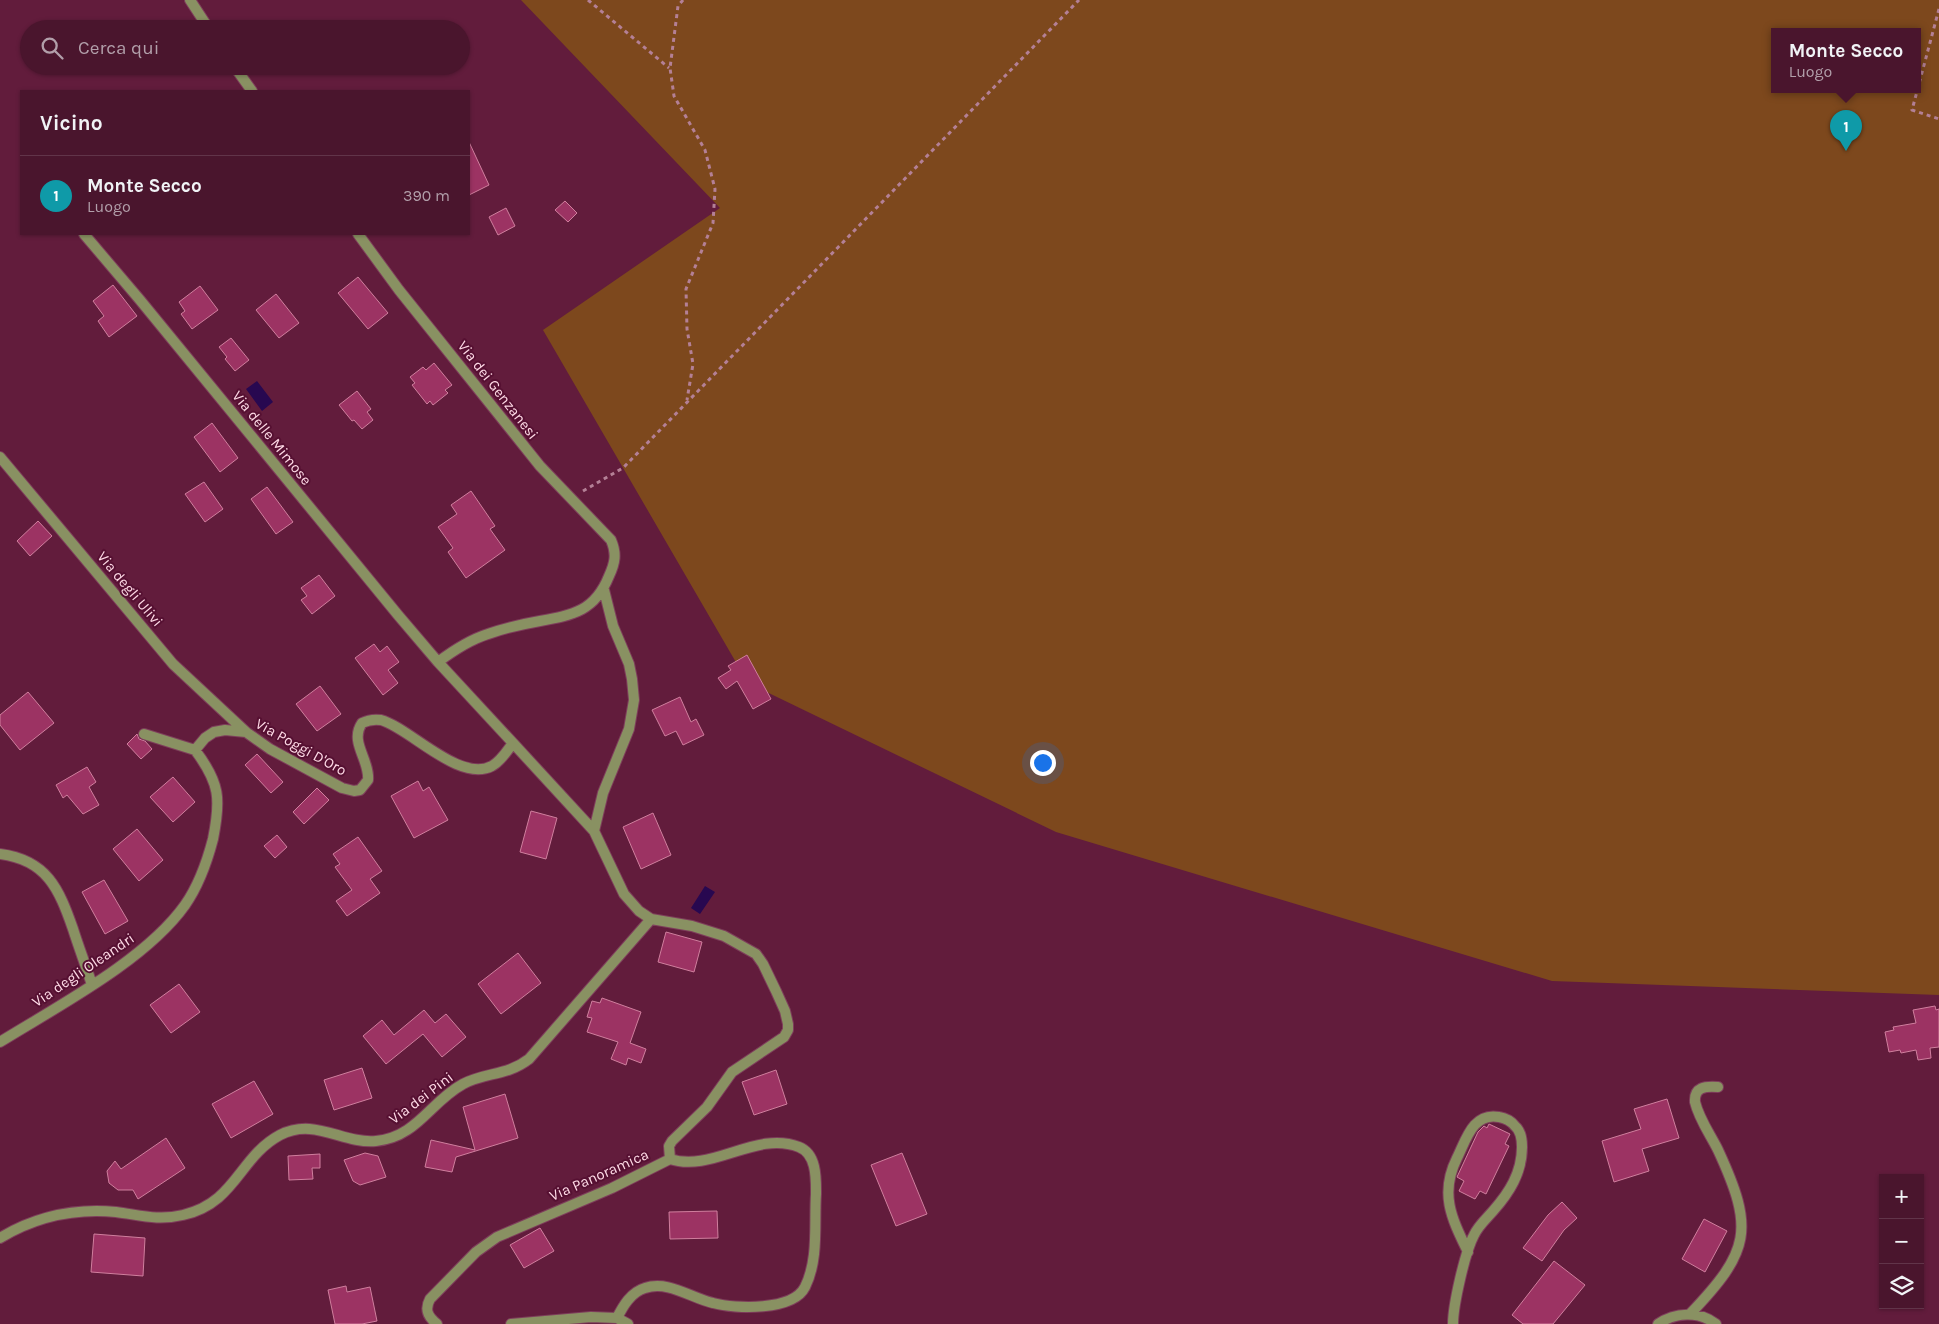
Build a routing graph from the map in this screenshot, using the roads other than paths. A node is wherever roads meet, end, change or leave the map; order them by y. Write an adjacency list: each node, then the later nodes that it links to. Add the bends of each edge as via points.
1 (190, 0): 2 (street)
2 (203, 20)
3 (240, 75): 4 (street)
4 (251, 90)
5 (85, 235): 10 (street, Via delle Mimose)
6 (359, 235): 9 (street, Via dei Genzanesi, via 527,451 611,540 616,562)
7 (0, 458): 8 (street); 11 (street, Via degli Ulivi, via 173,664)
8 (0, 473)
9 (604, 590): 10 (street, via 590,605 573,614 477,637); 15 (street, via 612,626 629,664 634,700 629,729 602,792)
10 (438, 662): 13 (street)
11 (246, 732): 13 (street, Via Poggi D'Oro, via 270,749 336,785 354,791 360,790 368,780 357,734 367,720 383,721 449,760 472,768 491,766); 14 (street, Via Poggi D'Oro, via 214,732)
12 (144, 734): 14 (street)
13 (513, 743): 15 (street, Via Panoramica)
14 (195, 750): 18 (street, Via degli Oleandri, via 212,775 218,797 217,820 204,868 177,915 150,942)
15 (594, 831): 17 (street, Via Panoramica, via 624,894 634,907)
16 (0, 854): 18 (street, via 30,862 54,883)
17 (652, 919): 21 (street, Via Panoramica, via 724,936 752,951 763,964 788,1024 784,1037 732,1072 707,1106 676,1135 669,1146); 22 (street, Via dei Pini, via 529,1059 512,1070 462,1085 400,1134 374,1141 315,1129 289,1131 268,1143 217,1200 194,1212 162,1218 104,1211 58,1215 26,1224)
18 (92, 985): 19 (street, Via degli Oleandri)
19 (0, 1042)
20 (1718, 1087): 24 (street, via 1700,1088 1695,1093 1695,1102 1734,1189 1741,1216 1741,1238 1726,1274)
21 (670, 1159): 25 (street, via 689,1163 771,1144 796,1146 806,1151 813,1164 816,1182 810,1276 804,1290 794,1298 754,1307 718,1305 666,1287 645,1288 626,1302); 26 (street, Via Panoramica, via 490,1241 430,1299 428,1314)
22 (0, 1238)
23 (1468, 1252): 23 (street, via 1476,1230 1514,1183 1520,1163 1518,1128 1501,1118 1487,1117 1475,1124 1448,1181 1453,1218); 29 (street)
24 (1690, 1314): 30 (street, via 1669,1317); 31 (street)
25 (617, 1318): 27 (street, via 583,1317); 28 (street)
26 (437, 1324)
27 (511, 1324)
28 (628, 1324)
29 (1453, 1324)
30 (1658, 1324)
31 (1716, 1324)

